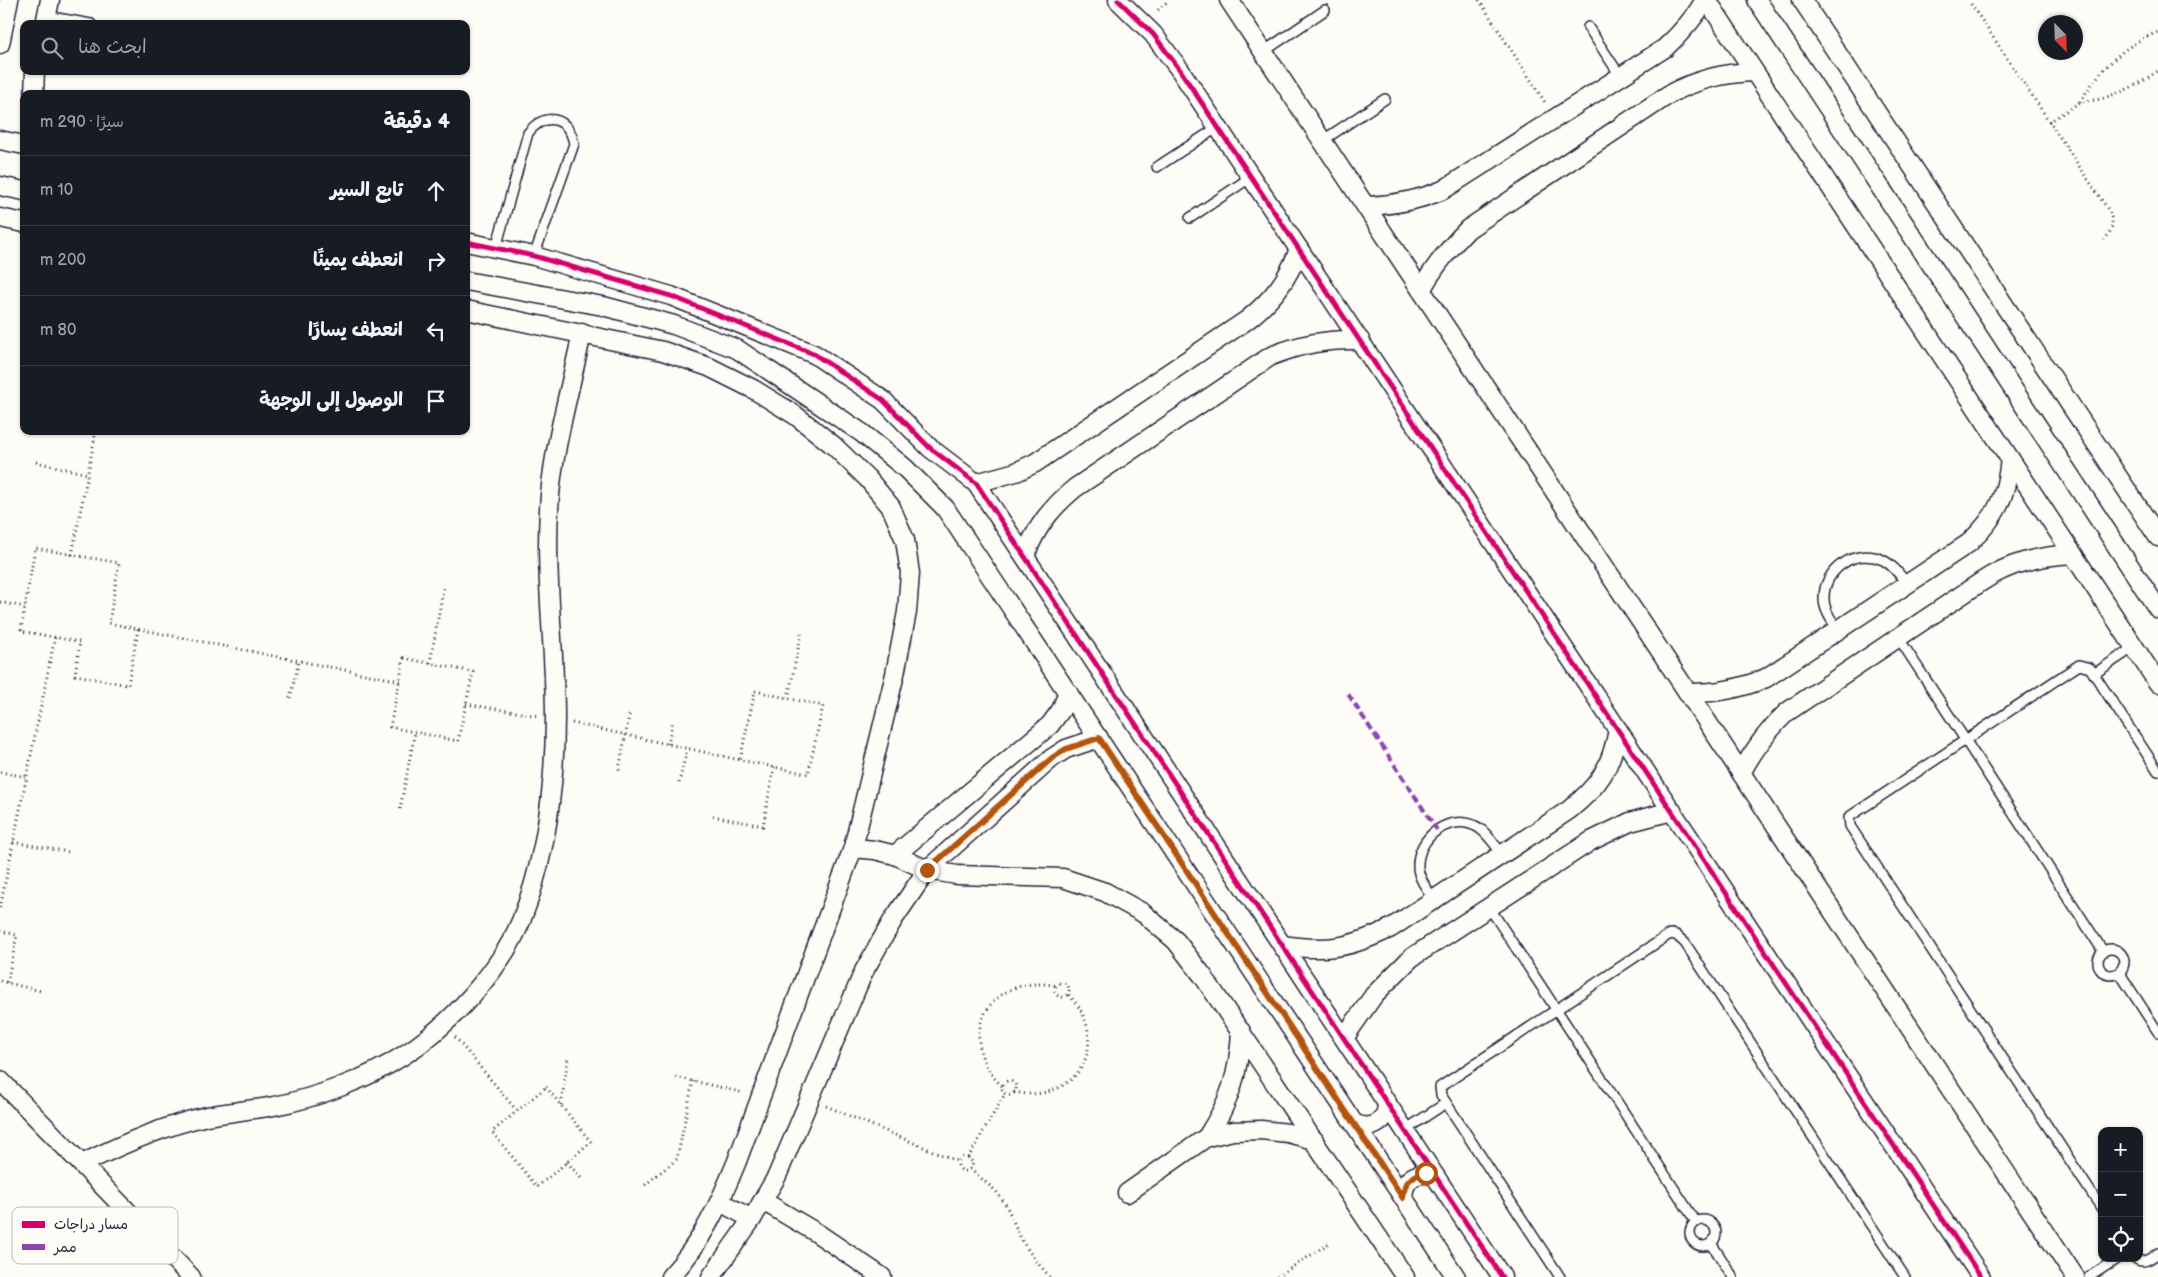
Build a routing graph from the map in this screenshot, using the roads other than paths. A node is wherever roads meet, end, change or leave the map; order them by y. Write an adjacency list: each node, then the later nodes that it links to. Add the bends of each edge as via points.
1 (1118, 0): 18 (street, via 1153,34)
2 (1229, 0): 12 (street)
3 (1706, 0): 13 (street); 15 (street, via 1681,34)
4 (1757, 0): 45 (street)
5 (1802, 0): 41 (street)
6 (6, 5): 11 (street)
7 (1325, 10): 12 (lane)
8 (47, 13): 9 (lane)
9 (75, 20)
10 (1588, 27): 15 (lane)
11 (0, 44)
12 (1263, 52): 20 (street)
13 (1753, 72): 35 (street, via 1710,77 1659,100 1468,229 1434,267); 39 (street)
14 (35, 75): 16 (street)
15 (1621, 76): 26 (street, via 1443,190 1419,200)
16 (34, 90)
17 (1385, 99): 20 (lane)
18 (1218, 127): 22 (lane); 23 (street)
19 (0, 140): 21 (street)
20 (1322, 141): 26 (street)
21 (20, 144)
22 (1157, 168)
23 (1251, 177): 28 (lane); 32 (street)
24 (0, 186): 25 (street)
25 (20, 190)
26 (1366, 206): 35 (street)
27 (0, 218): 29 (street)
28 (1190, 218)
29 (20, 222)
30 (470, 243): 31 (street)
31 (496, 248): 33 (street); 33 (lane, via 528,133 535,124 555,120 565,124 572,133 574,144)
32 (1299, 249): 38 (street); 40 (street, via 1292,270 1280,289 1247,320 1035,463 996,479)
33 (534, 256): 40 (street, via 671,296 814,354 883,400 930,448)
34 (470, 282): 51 (street, via 603,306 674,325 737,349 794,386 898,463 945,508)
35 (1421, 290): 52 (street)
36 (470, 311): 37 (street)
37 (582, 333): 59 (street, via 663,351 753,389 795,415 833,445 891,507 905,540 910,574 907,612); 79 (street, via 554,464 549,507 548,604 555,719 548,817 520,923 499,959 472,996 444,1024 405,1055 366,1076 275,1106 239,1110 178,1124 127,1142)
38 (1360, 340): 43 (street, via 1314,342 1271,356 1075,488 1044,518); 53 (street)
39 (2010, 459): 42 (street); 44 (street, via 2007,483 1987,527 1969,543)
40 (976, 483): 43 (street)
41 (2158, 537)
42 (2073, 554): 47 (street, via 2044,556 2009,566); 48 (street)
43 (1025, 556): 65 (street)
44 (1907, 584): 46 (street); 46 (lane, via 1884,560 1868,556 1850,559 1836,568 1826,583 1824,600 1828,616)
45 (2158, 609)
46 (1838, 630): 52 (street, via 1766,678 1733,690)
47 (1898, 637): 55 (lane); 57 (street, via 1787,712 1753,750)
48 (2134, 647): 49 (lane); 50 (street)
49 (2094, 674): 55 (lane, via 2085,665 2073,667); 56 (lane)
50 (2158, 683)
51 (1068, 692): 54 (street); 61 (street, via 1050,725)
52 (1688, 693): 57 (street)
53 (1618, 730): 58 (street); 60 (street, via 1614,753 1607,768 1588,794)
54 (1099, 738): 62 (street, via 1066,749 1052,758); 75 (street)
55 (1965, 739): 66 (lane); 85 (lane, via 1851,814 1848,822)
56 (2158, 771)
57 (1741, 773): 105 (street)
58 (1672, 811): 64 (street, via 1610,830); 104 (street)
59 (853, 848): 61 (street); 84 (street)
60 (1502, 854): 63 (street); 63 (lane, via 1479,828 1451,823 1437,830 1422,847 1418,870)
61 (895, 855): 62 (street)
62 (927, 870): 69 (street, via 957,875 1063,878 1105,892 1143,913 1176,941); 83 (street, via 864,971 789,1150)
63 (1434, 899): 65 (street, via 1391,928 1366,940 1329,948)
64 (1489, 907): 68 (lane); 71 (street, via 1402,966 1374,995)
65 (1282, 945): 71 (street)
66 (2103, 951): 67 (lane, via 2116,950 2121,954 2124,960); 67 (lane, via 2099,956 2100,969 2105,974)
67 (2119, 972): 70 (lane)
68 (1555, 1009): 74 (lane, via 1442,1084 1439,1091); 88 (lane); 103 (lane, via 1664,936 1681,938)
69 (1241, 1031): 77 (street, via 1240,1059 1233,1087); 78 (street)
70 (2158, 1032)
71 (1344, 1038): 73 (street)
72 (0, 1080): 79 (street)
73 (1387, 1103): 75 (street, via 1382,1121 1364,1128); 76 (street)
74 (1446, 1103): 76 (lane); 101 (lane)
75 (1355, 1124): 82 (street)
76 (1405, 1130): 80 (street)
77 (1207, 1137): 78 (street, via 1233,1131 1260,1130 1288,1132); 81 (street)
78 (1314, 1140): 98 (street)
79 (82, 1164): 86 (street)
80 (1435, 1176): 82 (street, via 1417,1174 1408,1180); 100 (street)
81 (1127, 1193)
82 (1403, 1198): 99 (street)
83 (763, 1201): 87 (street); 97 (street)
84 (720, 1202): 87 (street); 95 (street, via 699,1240)
85 (2098, 1203)
86 (124, 1207)
87 (752, 1219): 96 (street)
88 (1696, 1222): 89 (lane, via 1709,1221 1714,1225 1716,1232); 89 (lane, via 1691,1227 1692,1241 1698,1245)
89 (1711, 1244): 102 (lane)
90 (2158, 1253): 92 (lane)
91 (2112, 1262): 106 (lane)
92 (2143, 1262)
93 (178, 1263): 94 (street)
94 (192, 1277)
95 (670, 1277)
96 (711, 1277)
97 (882, 1277)
98 (1405, 1277)
99 (1456, 1277)
100 (1502, 1277)
101 (1560, 1277)
102 (1733, 1277)
103 (1905, 1277)
104 (1981, 1277)
105 (2075, 1277)
106 (2089, 1277)

